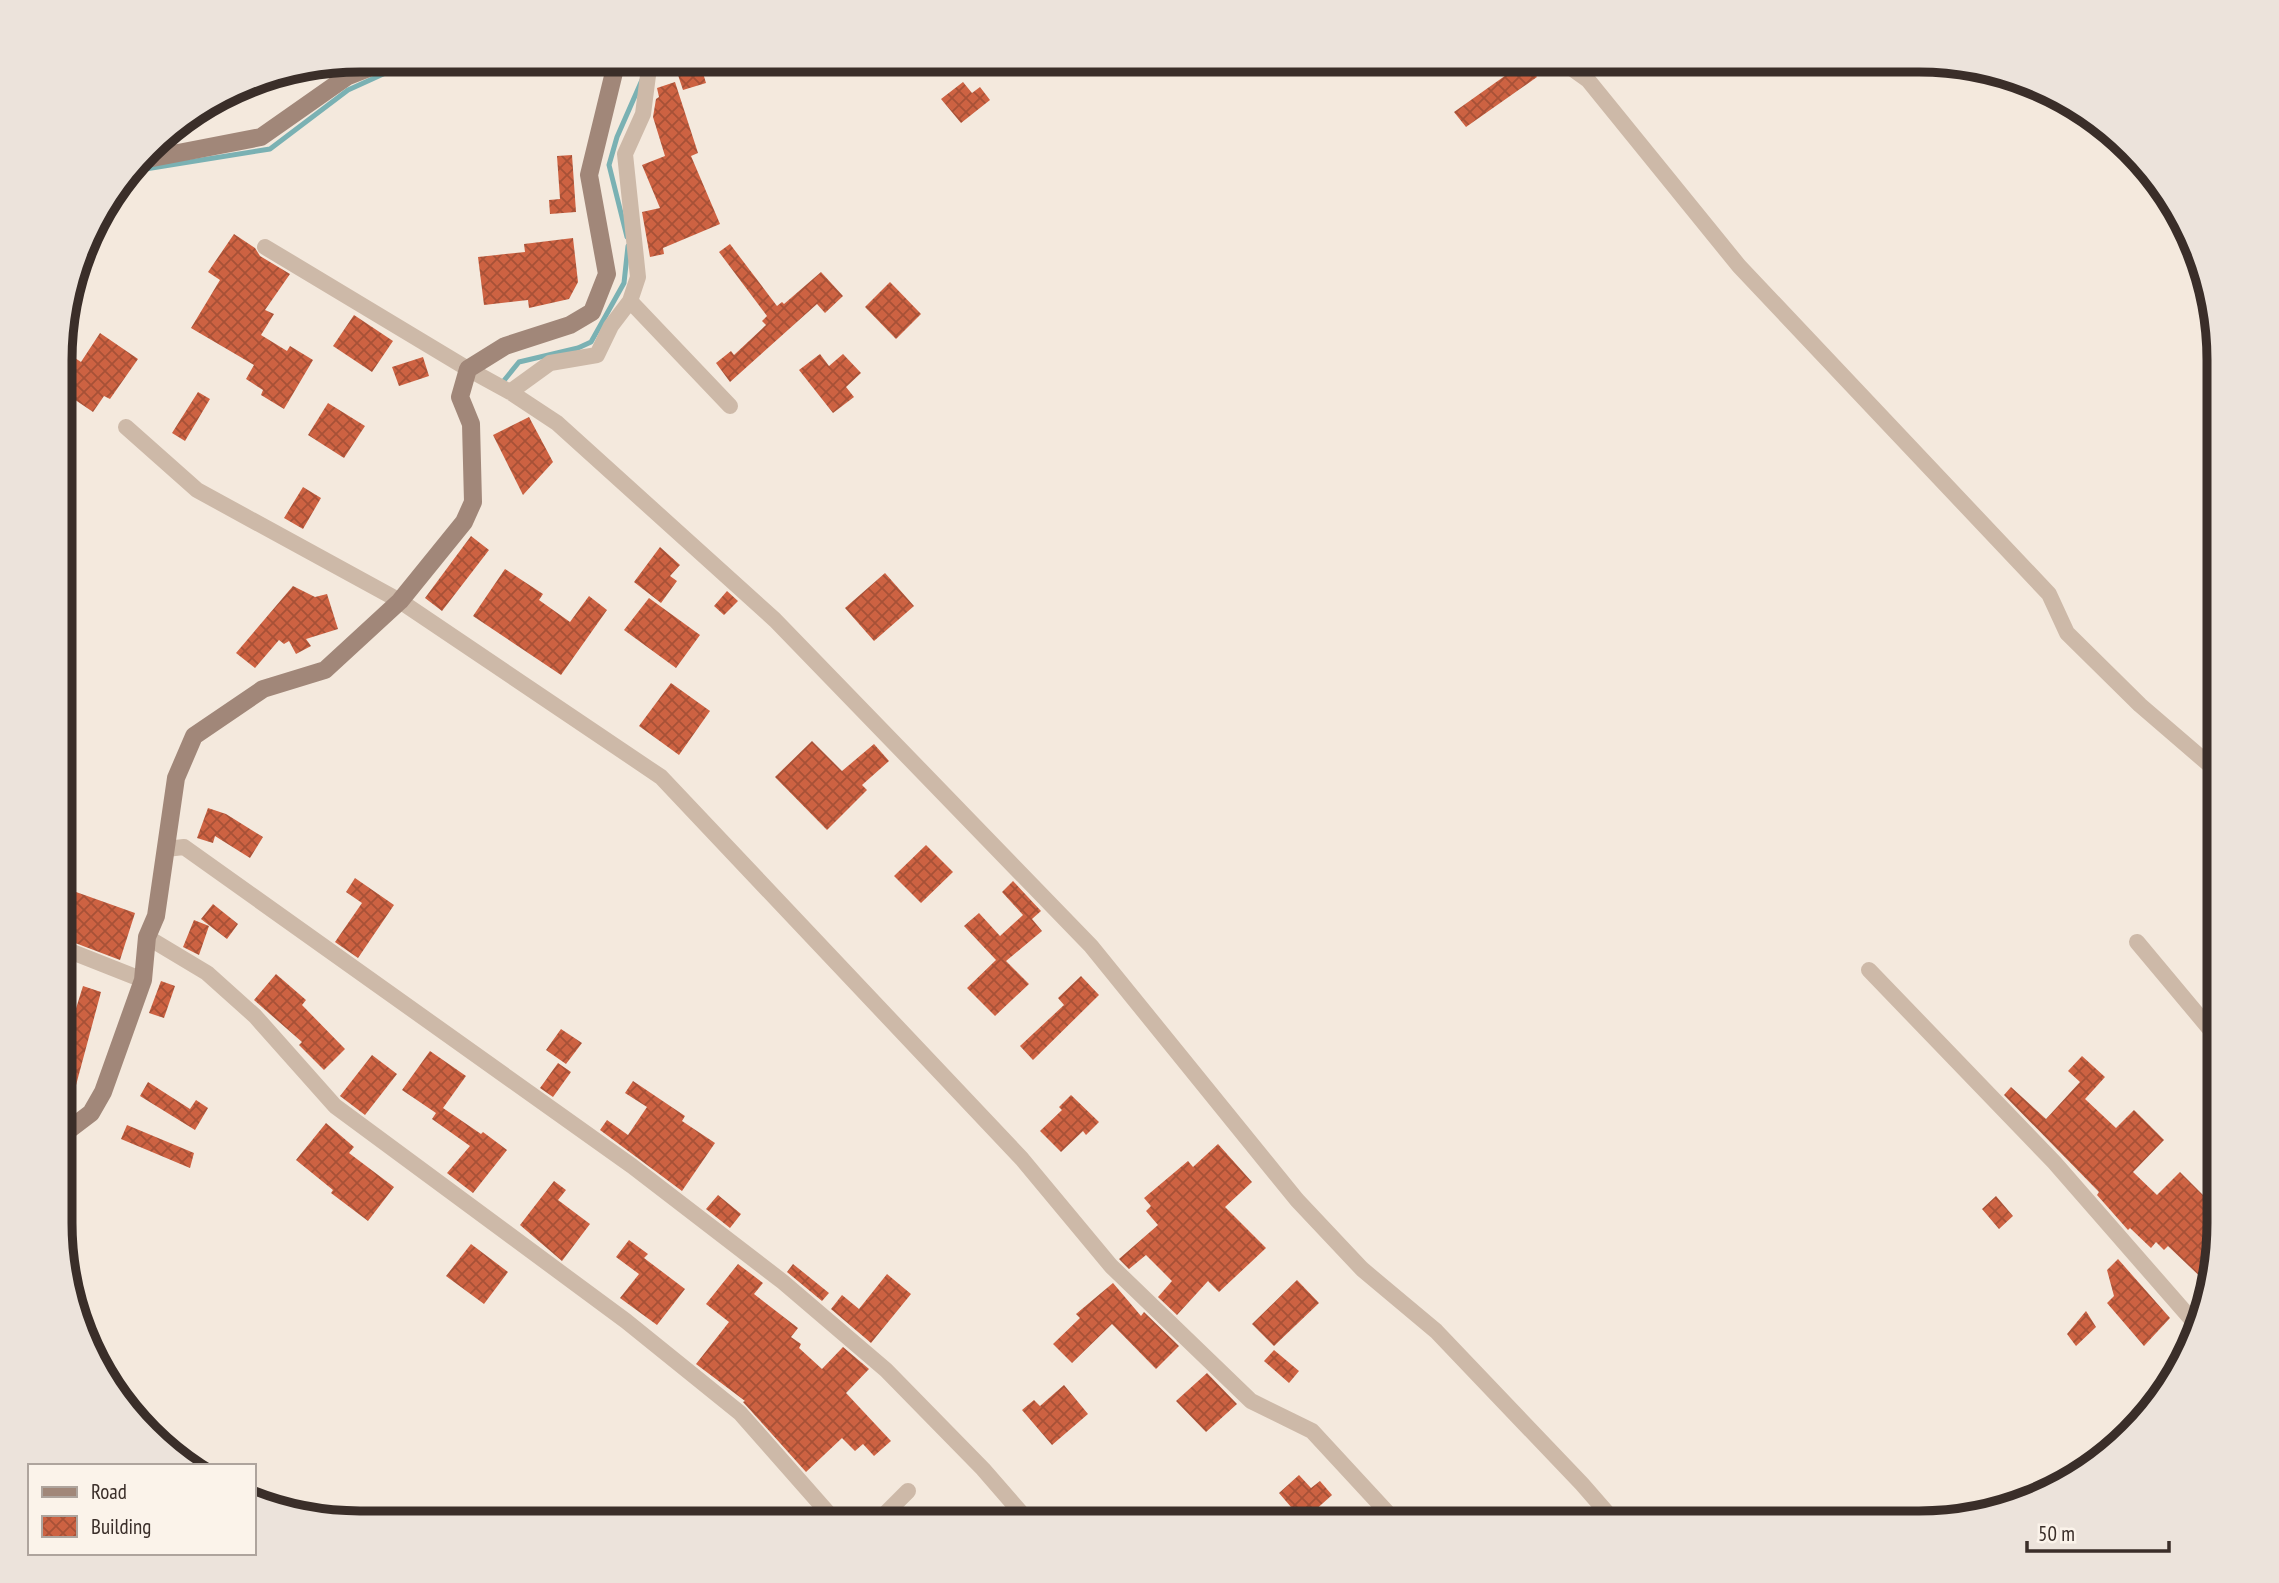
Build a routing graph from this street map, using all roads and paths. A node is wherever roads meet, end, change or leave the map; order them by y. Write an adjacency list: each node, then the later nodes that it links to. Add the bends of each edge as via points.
1 (358, 72): 5 (street, via 261,137)
2 (614, 72): 8 (street, via 590,175 607,274 592,312 570,325 505,346)
3 (648, 72): 7 (street, via 643,114 625,154 638,277)
4 (1577, 72): 13 (street, via 1739,265 2049,593 2067,633)
5 (155, 158)
6 (265, 247): 8 (street)
7 (630, 301): 9 (street, via 597,355 550,363); 10 (street)
8 (468, 369): 9 (street); 12 (street, via 460,397 471,424 473,502 464,522)
9 (510, 392): 28 (street, via 557,423 775,620 1091,946 1316,1220 1362,1269 1436,1331)
10 (730, 406)
11 (126, 427): 12 (street, via 197,490)
12 (400, 601): 14 (street, via 325,670 262,689 194,736 176,778); 27 (street, via 661,777 1022,1159 1111,1266 1251,1402 1312,1432)
13 (2207, 763)
14 (166, 849): 15 (street, via 156,916); 26 (street, via 184,847 632,1167 783,1282 886,1370)
15 (147, 937): 19 (street); 24 (street, via 207,973 254,1016 335,1106 626,1321 740,1413)
16 (2137, 942): 20 (street)
17 (72, 952): 19 (street)
18 (1869, 970): 22 (street, via 2054,1162)
19 (143, 980): 21 (street, via 103,1092 91,1113)
20 (2207, 1026)
21 (72, 1127)
22 (2191, 1319)
23 (908, 1491): 25 (street)
24 (825, 1511)
25 (888, 1511)
26 (1020, 1511)
27 (1386, 1511)
28 (1606, 1511)

